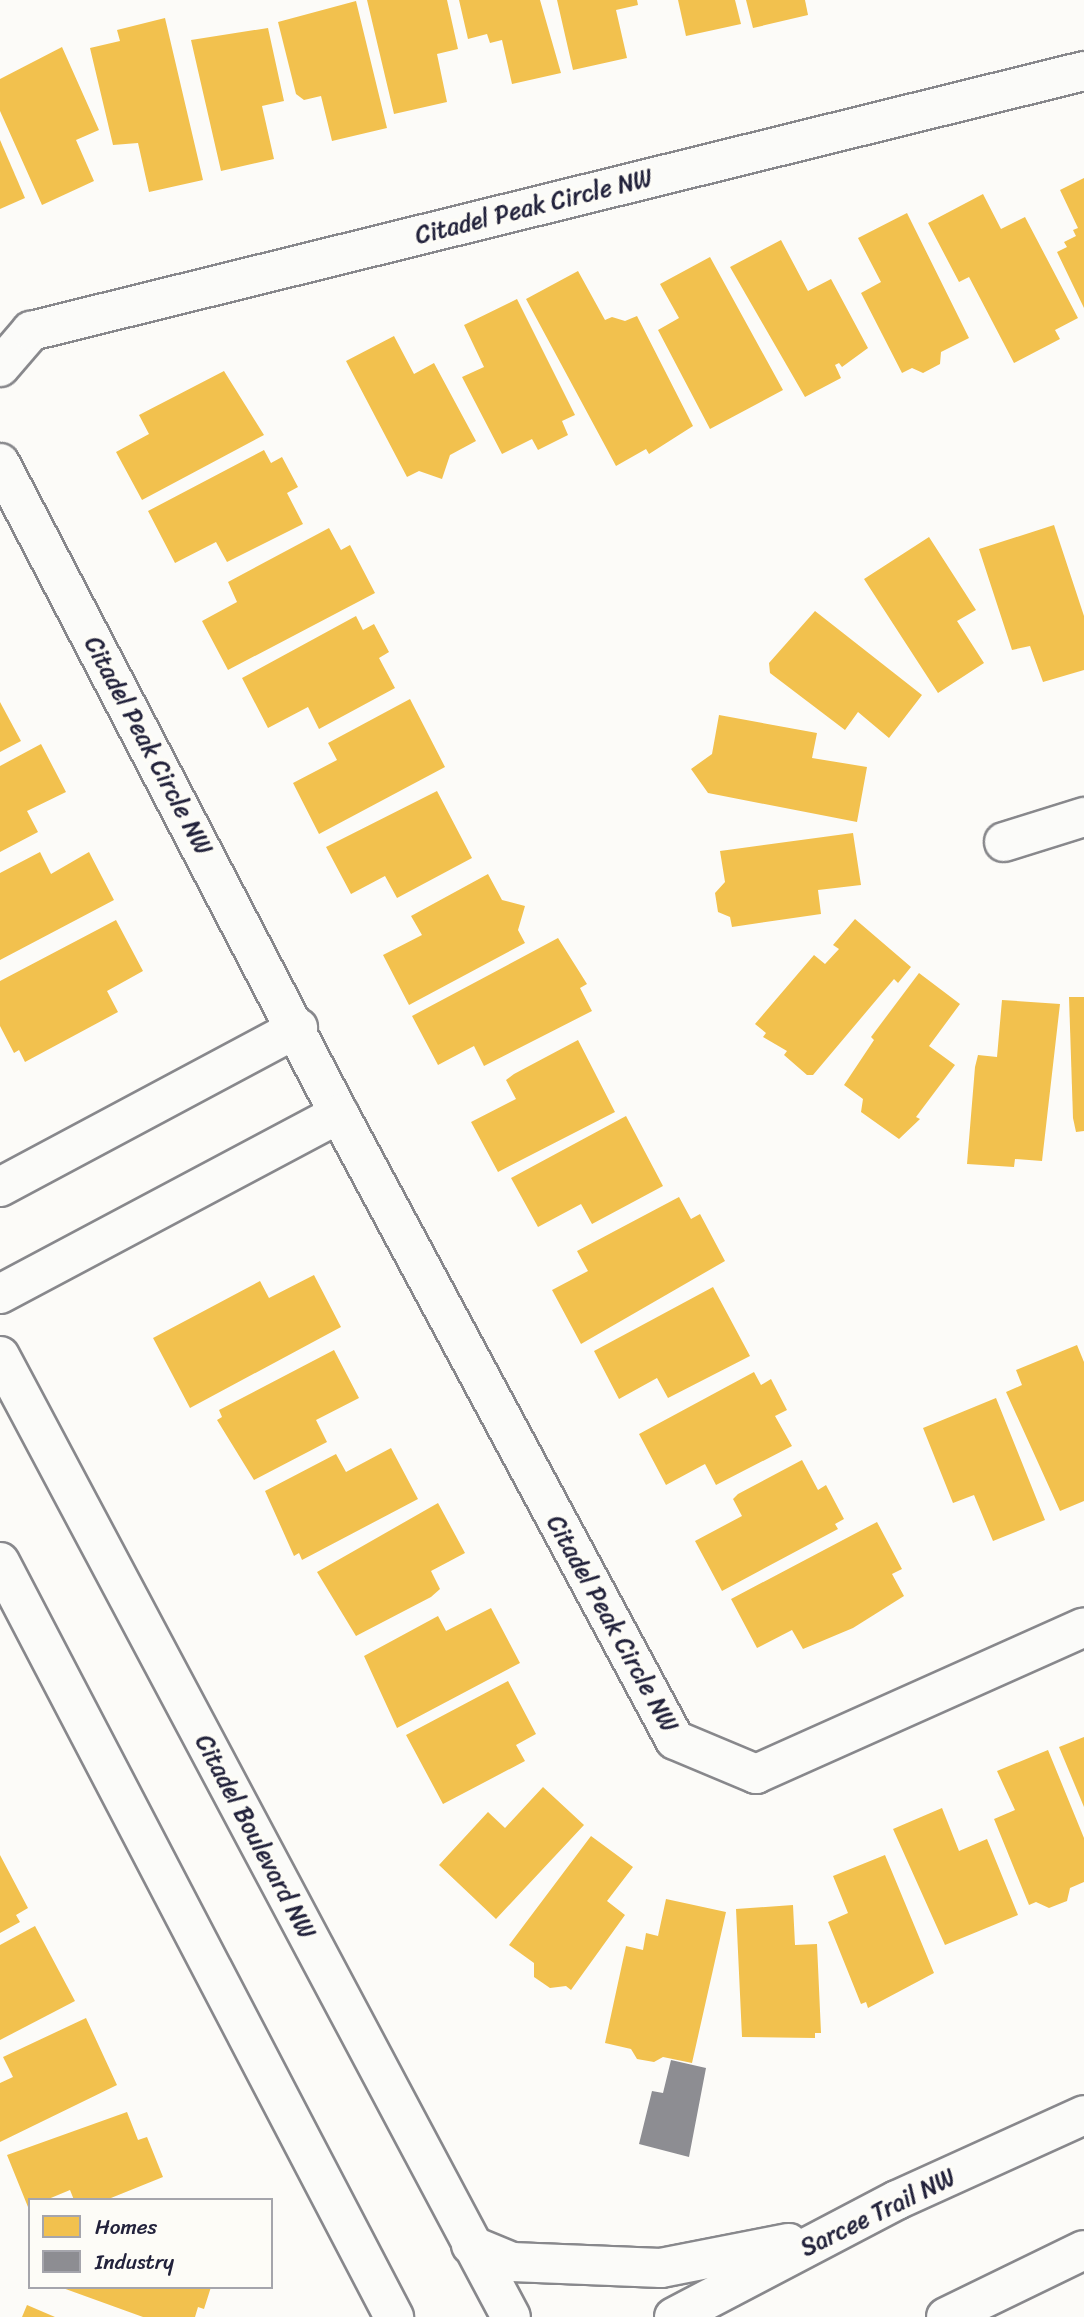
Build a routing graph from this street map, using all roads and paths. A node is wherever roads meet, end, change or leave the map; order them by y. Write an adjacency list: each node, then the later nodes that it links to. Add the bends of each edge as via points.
1 (1084, 71): 2 (street, Citadel Peak Circle NW, via 31,331)
2 (0, 367)
3 (0, 463): 6 (street, Citadel Peak Circle NW)
4 (1084, 817): 5 (street)
5 (1004, 842)
6 (298, 1028): 7 (street, Citadel Peak Circle NW); 8 (street)
7 (340, 1114): 9 (street); 12 (street, Citadel Peak Circle NW, via 674,1740 756,1774)
8 (0, 1187)
9 (0, 1294)
10 (0, 1356): 15 (street, Citadel Boulevard NW)
11 (0, 1562): 17 (street)
12 (1084, 1627)
13 (1084, 2115): 14 (street, Sarcee Trail NW)
14 (832, 2234): 15 (street, via 661,2268 512,2262); 19 (street, Sarcee Trail NW)
15 (471, 2245): 18 (street, Citadel Boulevard NW)
16 (1084, 2250): 20 (street)
17 (394, 2317)
18 (510, 2317)
19 (674, 2317)
20 (946, 2317)

